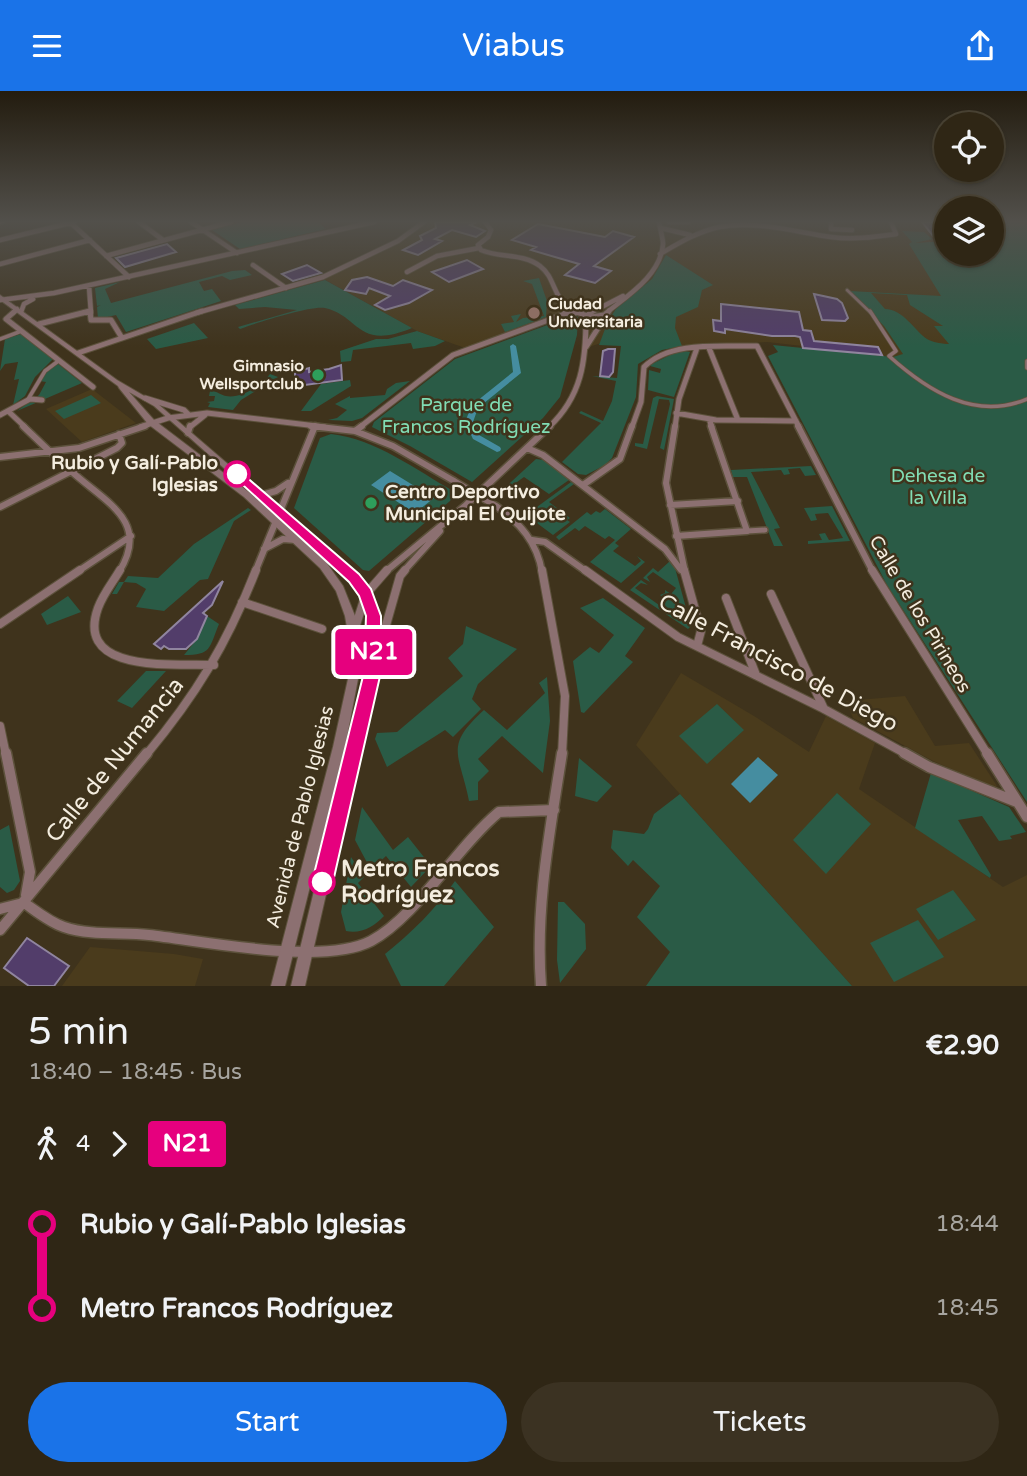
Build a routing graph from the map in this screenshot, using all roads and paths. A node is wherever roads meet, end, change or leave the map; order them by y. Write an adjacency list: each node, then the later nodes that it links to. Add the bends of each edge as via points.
1 (115, 264): 9 (street)
2 (189, 264): 9 (street)
3 (353, 264): 11 (street)
4 (421, 264): 8 (street)
5 (535, 264): 14 (street, via 547,274)
6 (655, 264): 15 (street, via 650,275)
7 (253, 265): 11 (street)
8 (407, 272)
9 (129, 277): 10 (street)
10 (89, 286): 13 (street); 21 (street)
11 (286, 288): 27 (street)
12 (847, 290): 40 (street, via 885,331 896,351 889,356 921,383 954,399 990,407 1007,407)
13 (54, 293): 16 (street); 20 (street, via 26,302)
14 (557, 296): 17 (street); 18 (street)
15 (623, 296): 18 (street); 23 (street)
16 (2, 301): 20 (street, Avenida de Pablo Iglesias)
17 (566, 306): 19 (street); 22 (street)
18 (593, 308): 19 (street); 23 (street); 24 (street)
19 (573, 310): 22 (street); 24 (street)
20 (19, 311): 25 (street, Avenida de Pablo Iglesias); 35 (street, via 6,319)
21 (91, 311): 25 (street); 27 (street, via 92,321 112,320)
22 (563, 314): 24 (street); 54 (street, via 448,358)
23 (604, 315): 24 (street); 29 (street)
24 (583, 316): 29 (street)
25 (39, 324): 32 (street, Avenida de Pablo Iglesias)
26 (19, 332): 28 (street)
27 (122, 338): 32 (street)
28 (0, 339)
29 (586, 348): 57 (street, via 571,403)
30 (697, 348): 31 (street); 45 (street); 62 (street, via 669,351 646,364 641,402 620,459)
31 (709, 348): 50 (street); 51 (street, Calle de los Pirineos, via 757,347)
32 (78, 353): 37 (street, Avenida de Pablo Iglesias)
33 (71, 359): 35 (street)
34 (1027, 361): 36 (street)
35 (61, 363): 38 (street); 42 (street, via 42,373)
36 (1027, 368)
37 (115, 381): 39 (street, Avenida de Pablo Iglesias); 52 (street, Avenida de Pablo Iglesias)
38 (93, 387)
39 (145, 398): 46 (street, Avenida de Pablo Iglesias); 48 (street, Avenida de Pablo Iglesias)
40 (1027, 398)
41 (42, 400): 42 (street)
42 (27, 401): 43 (street)
43 (8, 411): 47 (street); 58 (street)
44 (207, 413): 46 (street); 53 (street); 55 (street, via 191,423)
45 (676, 413): 49 (street); 66 (street, via 666,483)
46 (188, 414): 48 (street)
47 (0, 415)
48 (168, 418): 52 (street); 55 (street, Avenida de Pablo Iglesias)
49 (709, 419): 50 (street); 64 (street)
50 (738, 420): 51 (street)
51 (796, 421): 93 (street, Calle de los Pirineos, via 879,583)
52 (151, 422): 56 (street); 69 (street, Avenida de Pablo Iglesias)
53 (315, 425): 54 (street); 61 (street, Calle de Numancia)
54 (355, 431): 75 (street, bridge, via 393,446 496,506)
55 (188, 433): 63 (street, Avenida de Pablo Iglesias)
56 (119, 434): 58 (street, via 79,448); 60 (street, via 122,443 117,448)
57 (527, 448): 62 (street); 65 (street)
58 (50, 451): 59 (street); 60 (street)
59 (0, 457)
60 (68, 469): 67 (street); 72 (street, via 121,516)
61 (291, 481): 63 (street); 68 (street, Calle de Numancia)
62 (583, 485): 78 (street)
63 (262, 495): 68 (street, Avenida de Pablo Iglesias)
64 (738, 501): 66 (street); 71 (street)
65 (466, 505): 80 (street, via 388,569); 89 (street, via 400,576)
66 (670, 505): 73 (street)
67 (0, 507)
68 (279, 509): 69 (street, Calle de Numancia); 80 (street, Avenida de Pablo Iglesias)
69 (275, 520): 74 (street, Avenida de Pablo Iglesias); 76 (street, Calle de Numancia)
70 (765, 530): 71 (street)
71 (747, 531): 73 (street)
72 (131, 536): 84 (street); 88 (street, via 128,554 97,610 94,627 98,642 125,660)
73 (676, 536): 77 (street)
74 (296, 540): 76 (street, via 283,539); 86 (street, Avenida de Pablo Iglesias, via 333,578)
75 (532, 540): 87 (street, Calle Francisco de Diego, via 545,542 654,621); 94 (street, via 541,561 565,696)
76 (263, 549): 83 (street, Calle de Numancia)
77 (679, 549): 78 (street); 79 (street)
78 (668, 551): 79 (street)
79 (686, 576): 87 (street, via 701,631)
80 (366, 594): 86 (street); 89 (street, Avenida de Pablo Iglesias, via 375,624)
81 (771, 594): 91 (street)
82 (726, 598): 90 (street)
83 (242, 602): 85 (street); 88 (street, Calle de Numancia)
84 (0, 624)
85 (322, 629)
86 (353, 633): 99 (street, Avenida de Pablo Iglesias, via 353,679)
87 (697, 646): 90 (street, Calle Francisco de Diego)
88 (214, 664): 96 (street, Calle de Numancia, via 186,706)
89 (372, 672): 100 (street, Avenida de Pablo Iglesias)
90 (756, 676): 91 (street, Calle Francisco de Diego)
91 (824, 709): 93 (street, Calle Francisco de Diego, via 929,767)
92 (0, 726): 96 (street, via 30,872)
93 (1017, 802): 95 (street, Calle de los Pirineos)
94 (554, 810): 100 (street, via 499,812 382,934 347,950); 103 (street, via 540,901)
95 (1027, 817)
96 (23, 902): 97 (street); 98 (street, Calle de Numancia); 99 (street, via 53,922 75,929)
97 (0, 909)
98 (0, 930)
99 (288, 949): 100 (street); 101 (street, Avenida de Pablo Iglesias)
100 (307, 950): 102 (street, Avenida de Pablo Iglesias)
101 (278, 986)
102 (298, 986)
103 (541, 986)

